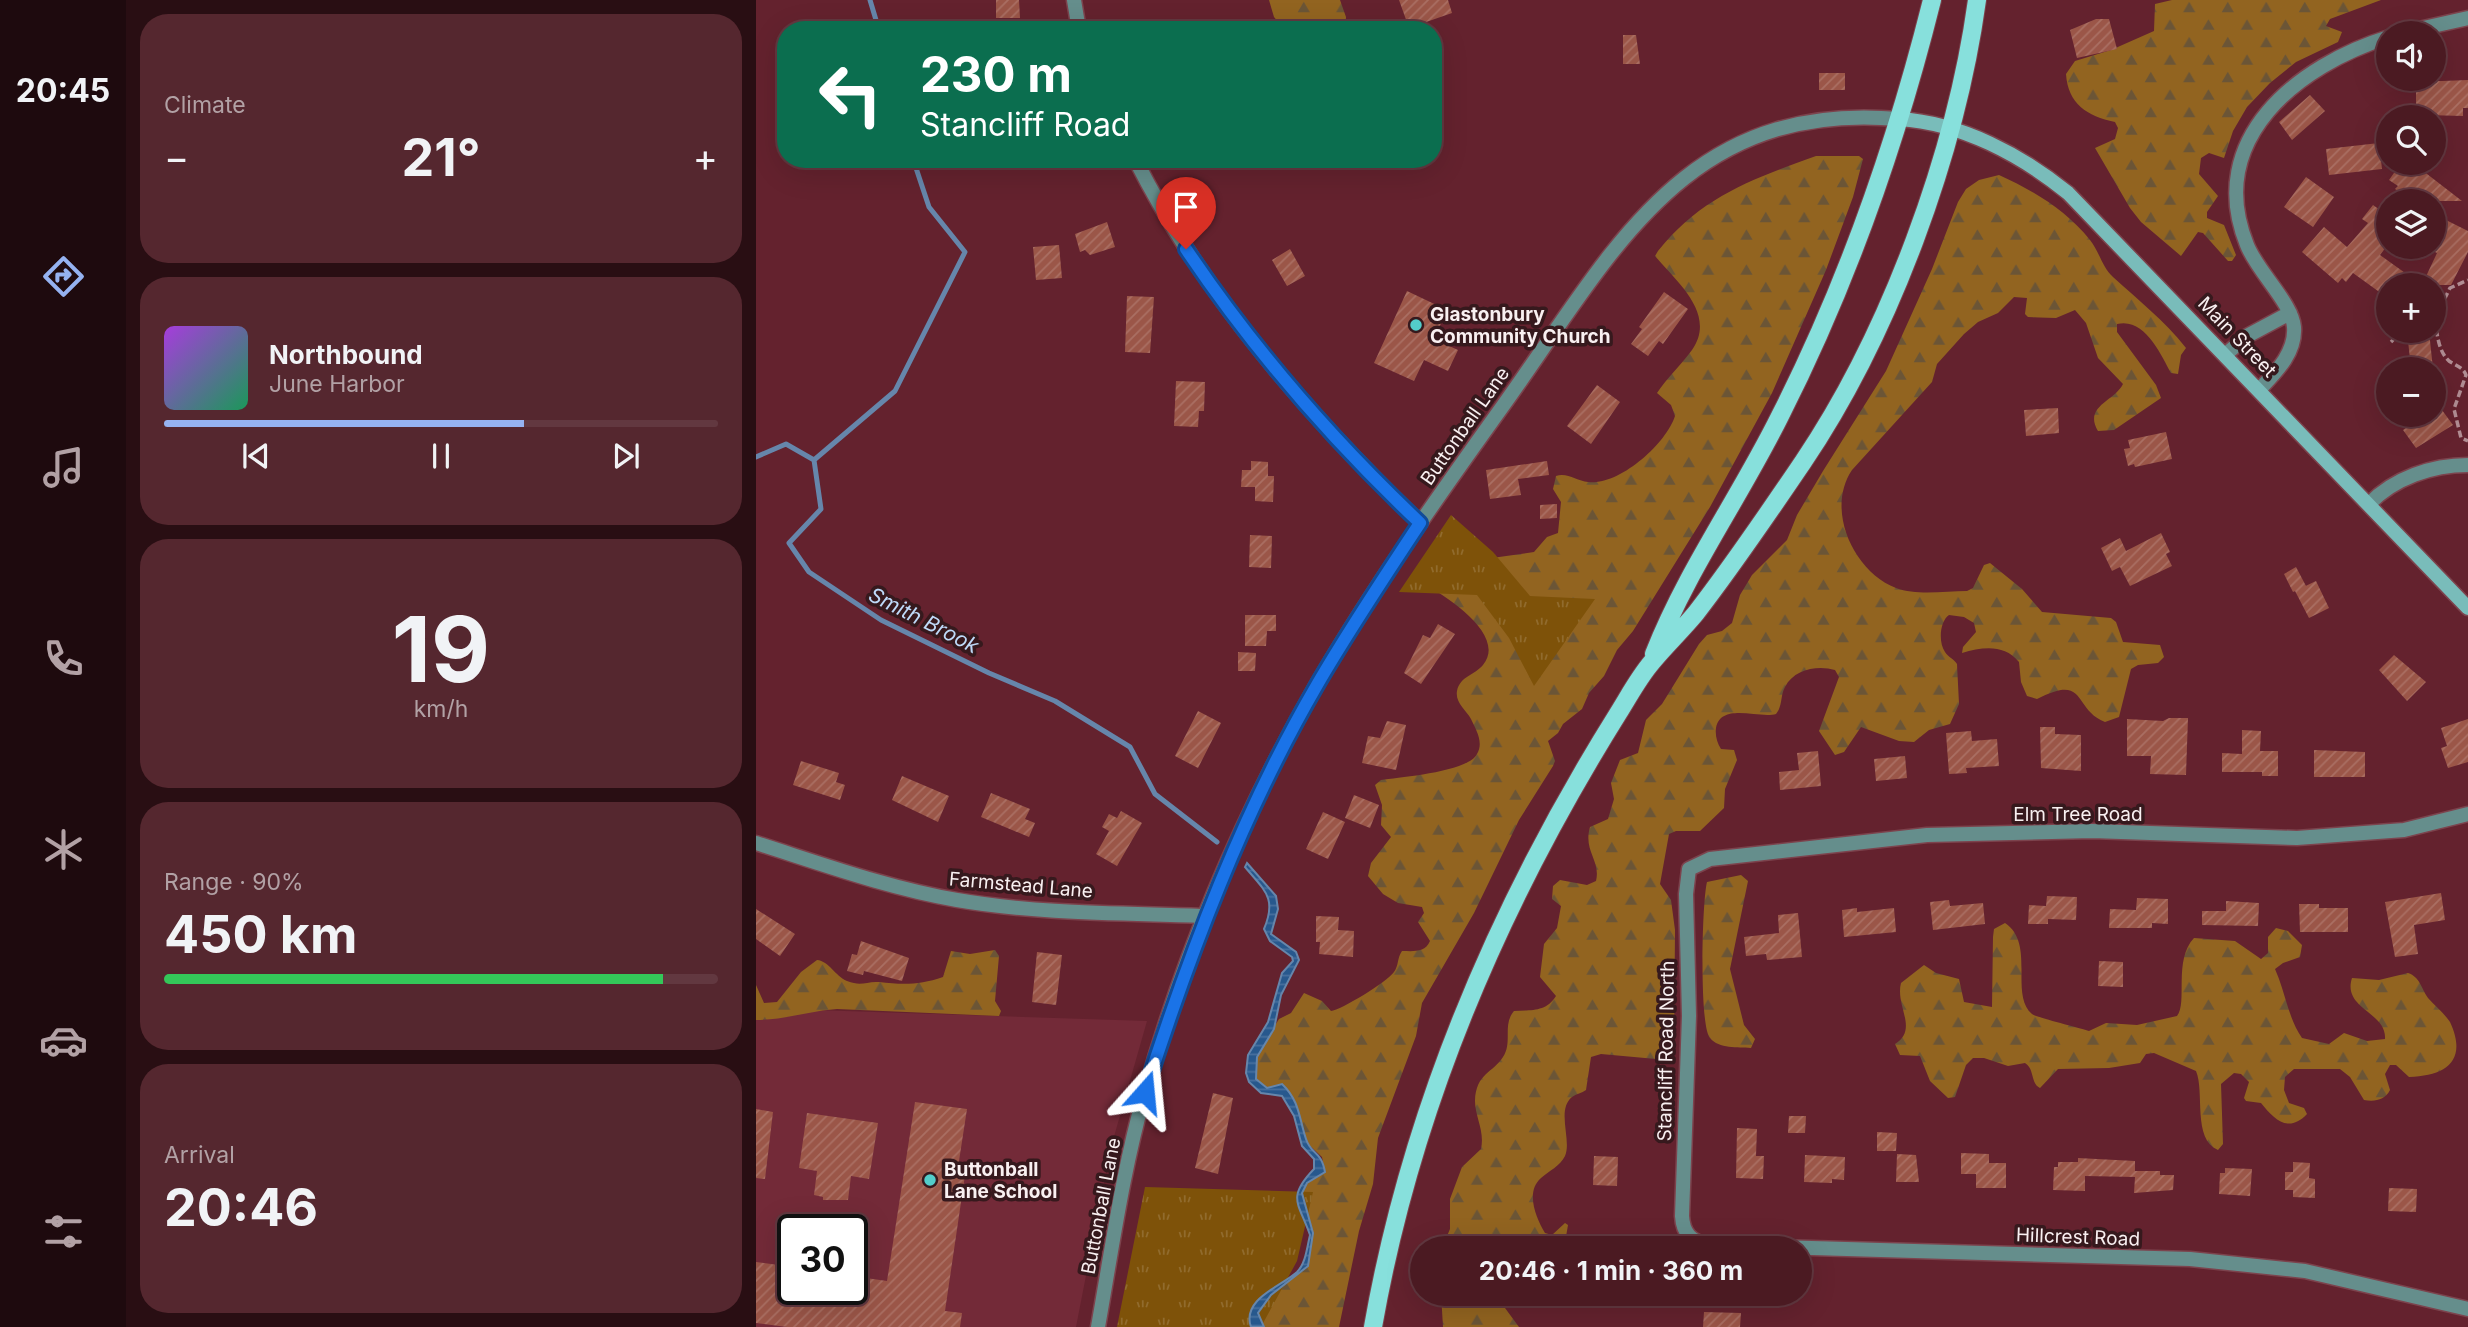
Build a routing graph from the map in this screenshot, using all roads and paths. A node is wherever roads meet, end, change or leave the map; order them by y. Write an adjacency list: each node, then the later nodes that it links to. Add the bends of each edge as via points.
1 (1074, 0): 5 (street)
2 (1932, 0): 8 (main road)
3 (1977, 0): 9 (main road)
4 (2468, 18): 6 (street)
5 (1078, 21)
6 (2446, 23)
7 (2376, 42): 13 (street, via 2348,52 2300,81 2267,110 2246,145 2236,196 2241,230 2260,272)
8 (1899, 119): 9 (main road, Main Street); 21 (street, Buttonball Lane, via 1828,119 1777,129 1718,153 1665,191 1594,279); 23 (main road, via 1850,260 1801,376 1689,576)
9 (1951, 129): 15 (main road, Main Street, via 2004,150 2068,193); 23 (main road, via 1894,287 1835,409 1713,591)
10 (1140, 168): 21 (street, via 1186,249 1268,362 1344,450)
11 (2468, 280): 12 (path, via 2451,288)
12 (2446, 298)
13 (2290, 313): 15 (street, via 2270,321); 17 (street, via 2294,329 2290,349)
14 (2440, 343): 16 (path, via 2447,359)
15 (2225, 355): 17 (main road, Main Street)
16 (2466, 370): 18 (path, via 2455,409 2461,438)
17 (2259, 390): 20 (main road, Main Street)
18 (2468, 441)
19 (2468, 465): 20 (street, via 2440,467 2404,479)
20 (2369, 504): 22 (main road, Main Street)
21 (1420, 523): 27 (street, Buttonball Lane, via 1310,698 1268,778)
22 (2468, 608)
23 (1649, 665): 31 (main road, via 1534,858 1468,998 1406,1177)
24 (2468, 814): 26 (street, Elm Tree Road, via 2404,830 2297,838 2092,831 1927,835 1710,859)
25 (756, 844): 27 (street, Farmstead Lane, via 877,882 958,901)
26 (1689, 869): 28 (street, Stancliff Road North, via 1682,1216)
27 (1207, 916): 30 (street, Buttonball Lane, via 1145,1092)
28 (1686, 1233): 29 (street, Hillcrest Road, via 1708,1245 2190,1259 2305,1271)
29 (2468, 1309)
30 (1098, 1327)
31 (1373, 1327)

